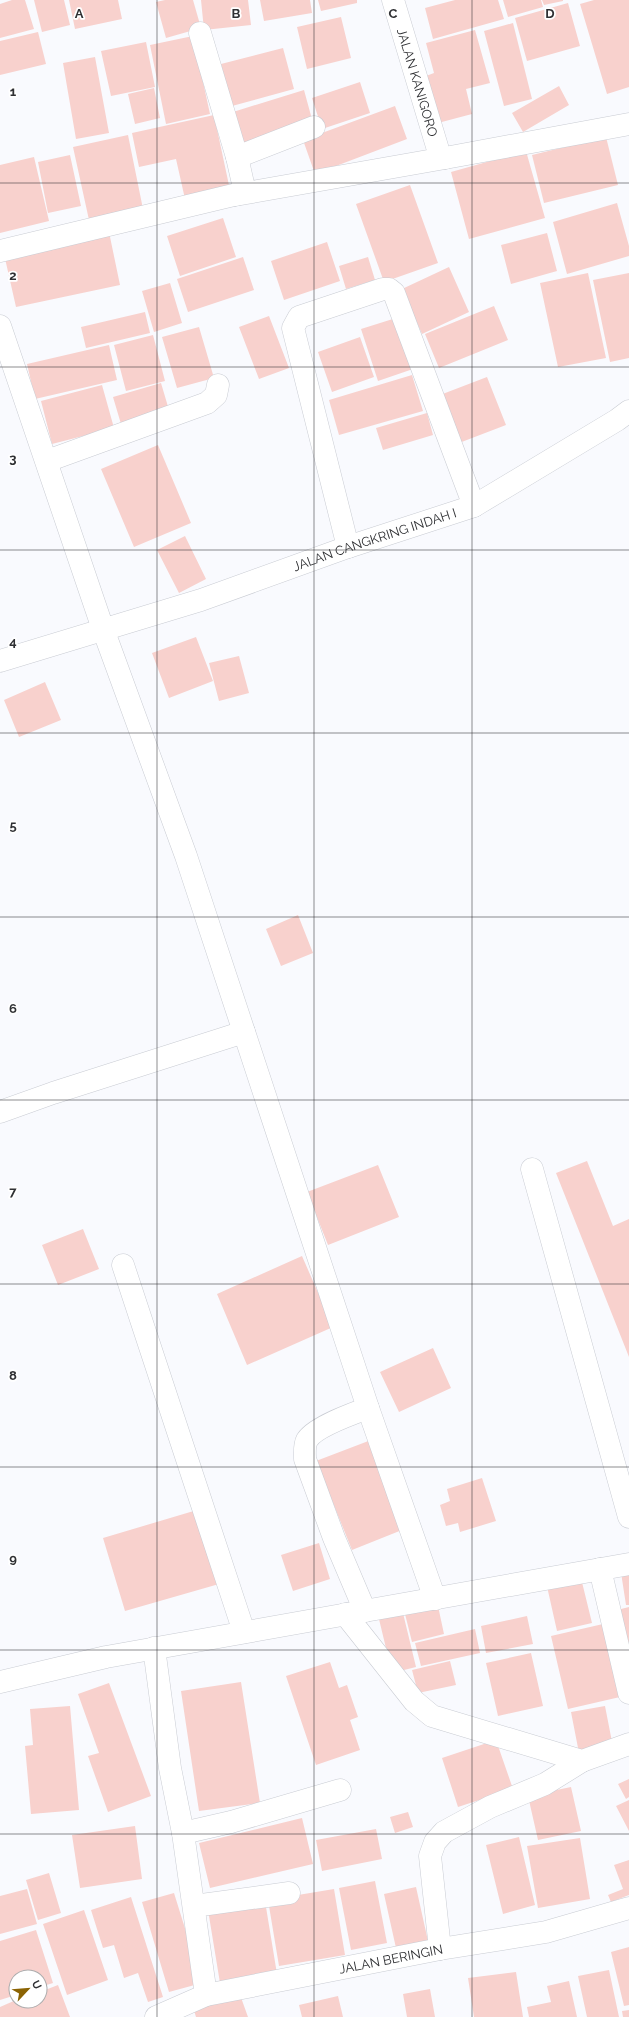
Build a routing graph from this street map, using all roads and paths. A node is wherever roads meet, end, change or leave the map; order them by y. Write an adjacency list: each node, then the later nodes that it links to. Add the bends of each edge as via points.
1 (393, 0): 6 (street, JALAN KANIGORO, via 439,153)
2 (200, 33): 5 (street)
3 (629, 124): 6 (street)
4 (314, 127): 5 (street)
5 (237, 157): 7 (street, via 244,188 242,193)
6 (447, 158): 7 (street)
7 (235, 195): 8 (street)
8 (0, 251)
9 (0, 326): 12 (street)
10 (218, 385): 12 (street, via 216,395 206,403)
11 (629, 411): 13 (street, JALAN CANGKRING INDAH I)
12 (47, 461): 15 (street)
13 (474, 506): 14 (street, JALAN CANGKRING INDAH I); 14 (street, via 394,293 389,289 383,289 299,317 293,328)
14 (348, 547): 15 (street, JALAN CANGKRING INDAH I, via 201,600)
15 (103, 629): 16 (street, JALAN CANGKRING INDAH I); 17 (street, via 186,856)
16 (0, 661)
17 (244, 1032): 18 (street); 21 (street)
18 (0, 1112)
19 (532, 1168): 22 (street)
20 (123, 1265): 27 (street)
21 (368, 1408): 25 (street); 26 (street, via 340,1418 312,1435 308,1439 305,1451 305,1459 334,1538)
22 (629, 1517)
23 (629, 1564): 24 (street)
24 (600, 1569): 25 (street); 30 (street)
25 (435, 1599): 26 (street)
26 (355, 1613): 27 (street); 32 (street, via 414,1701 432,1716)
27 (244, 1632): 28 (street)
28 (154, 1648): 29 (street); 34 (street, via 170,1768)
29 (0, 1682)
30 (629, 1693)
31 (629, 1744): 32 (street)
32 (582, 1761): 38 (street, via 545,1784 490,1806 439,1836 430,1856)
33 (340, 1790): 34 (street, via 231,1822)
34 (183, 1833): 36 (street)
35 (289, 1892): 36 (street)
36 (194, 1906): 39 (street)
37 (629, 1908): 38 (street, JALAN BERINGIN, via 546,1932)
38 (440, 1949): 39 (street, JALAN BERINGIN)
39 (206, 1995): 40 (street, JALAN BERINGIN)
40 (156, 2017)

